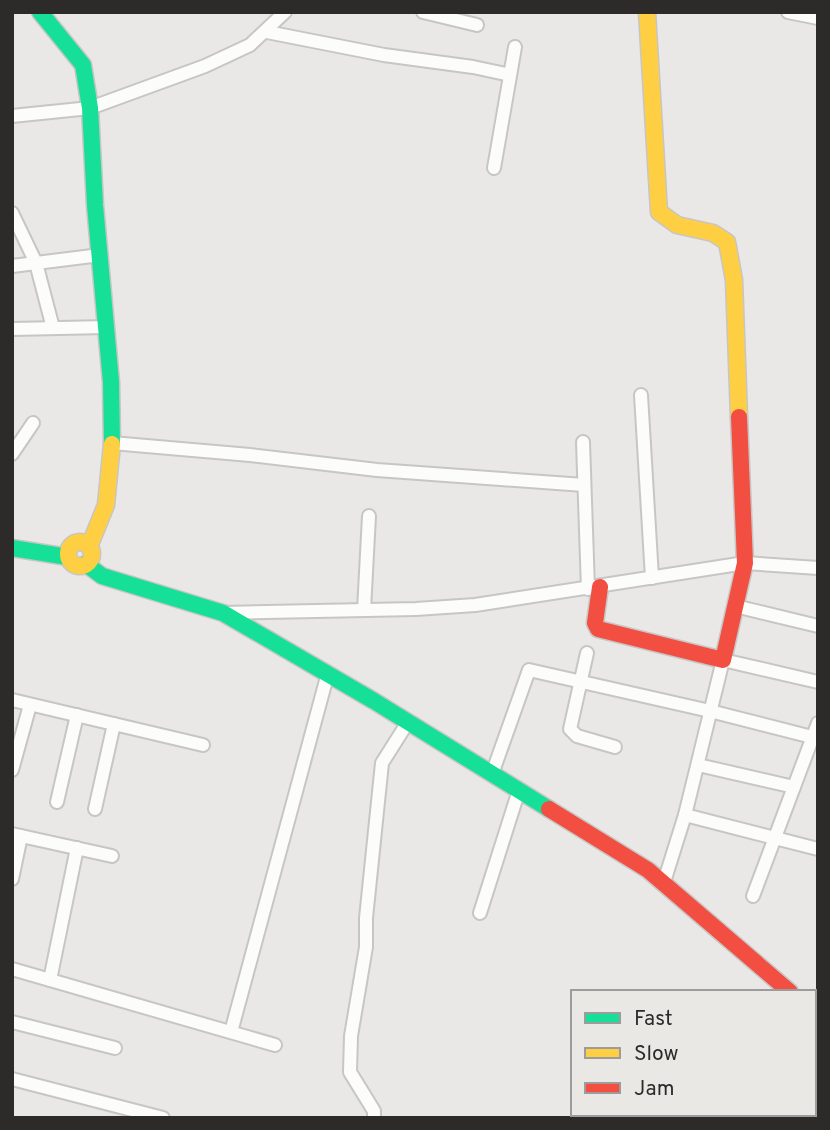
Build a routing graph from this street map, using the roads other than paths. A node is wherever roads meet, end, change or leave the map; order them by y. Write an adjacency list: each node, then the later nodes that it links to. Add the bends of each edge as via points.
1 (40, 12): 11 (main road, via 83,65)
2 (285, 12): 8 (street)
3 (423, 12): 7 (street)
4 (648, 12): 31 (main road, via 659,212 677,225 720,237 731,255)
5 (788, 12): 6 (street)
6 (818, 18)
7 (477, 25)
8 (267, 32): 10 (street); 11 (street, via 227,57)
9 (515, 47): 10 (street)
10 (510, 75): 13 (street)
11 (90, 108): 12 (street); 15 (main road)
12 (12, 116)
13 (494, 168)
14 (12, 213): 16 (street)
15 (100, 255): 16 (street); 18 (main road)
16 (36, 263): 17 (street); 19 (street)
17 (12, 266)
18 (107, 327): 19 (street); 24 (main road)
19 (53, 328): 20 (street)
20 (12, 329)
21 (641, 395): 34 (street)
22 (33, 423): 25 (street)
23 (583, 442): 26 (street)
24 (112, 443): 26 (street); 28 (main road, via 106,505)
25 (12, 454)
26 (584, 485): 35 (street)
27 (369, 516): 37 (street)
28 (89, 547): 30 (main road, via 75,544); 32 (main road, via 92,555)
29 (12, 548): 30 (main road)
30 (68, 557): 32 (main road, via 75,565)
31 (746, 563): 33 (street); 34 (street); 36 (main road)
32 (86, 564): 38 (main road, via 102,576)
33 (818, 568)
34 (652, 578): 35 (street)
35 (594, 588): 37 (street, via 475,606); 41 (main road, via 598,629)
36 (736, 606): 39 (street); 41 (main road)
37 (364, 610): 38 (street)
38 (223, 613): 42 (main road)
39 (818, 626)
40 (587, 653): 43 (street)
41 (723, 660): 44 (street); 47 (street)
42 (328, 673): 49 (main road); 76 (street)
43 (580, 681): 47 (street); 54 (street, via 570,729 577,736); 57 (street, via 529,670)
44 (818, 682)
45 (12, 701): 46 (street)
46 (30, 705): 48 (street); 56 (street)
47 (710, 711): 52 (street); 55 (street)
48 (77, 715): 51 (street); 60 (street)
49 (408, 722): 57 (main road); 81 (street, via 382,763 366,947 351,1036 350,1072)
50 (818, 723): 52 (street)
51 (114, 724): 53 (street); 61 (street)
52 (812, 737): 58 (street)
53 (203, 745)
54 (615, 747)
55 (698, 765): 58 (street); 62 (street)
56 (12, 770)
57 (492, 774): 59 (main road)
58 (793, 787): 64 (street)
59 (519, 790): 69 (main road); 71 (street)
60 (57, 802)
61 (95, 809)
62 (685, 815): 64 (street); 69 (street)
63 (17, 835): 65 (street); 68 (street)
64 (775, 838): 66 (street); 70 (street)
65 (77, 848): 67 (street); 73 (street)
66 (818, 849)
67 (112, 856)
68 (12, 879)
69 (664, 882): 74 (main road)
70 (753, 896)
71 (480, 913)
72 (12, 969): 73 (street)
73 (50, 980): 76 (street)
74 (788, 990)
75 (12, 1022): 78 (street)
76 (231, 1032): 77 (street)
77 (275, 1045)
78 (115, 1048)
79 (12, 1079): 80 (street)
80 (163, 1118)
81 (374, 1118)

